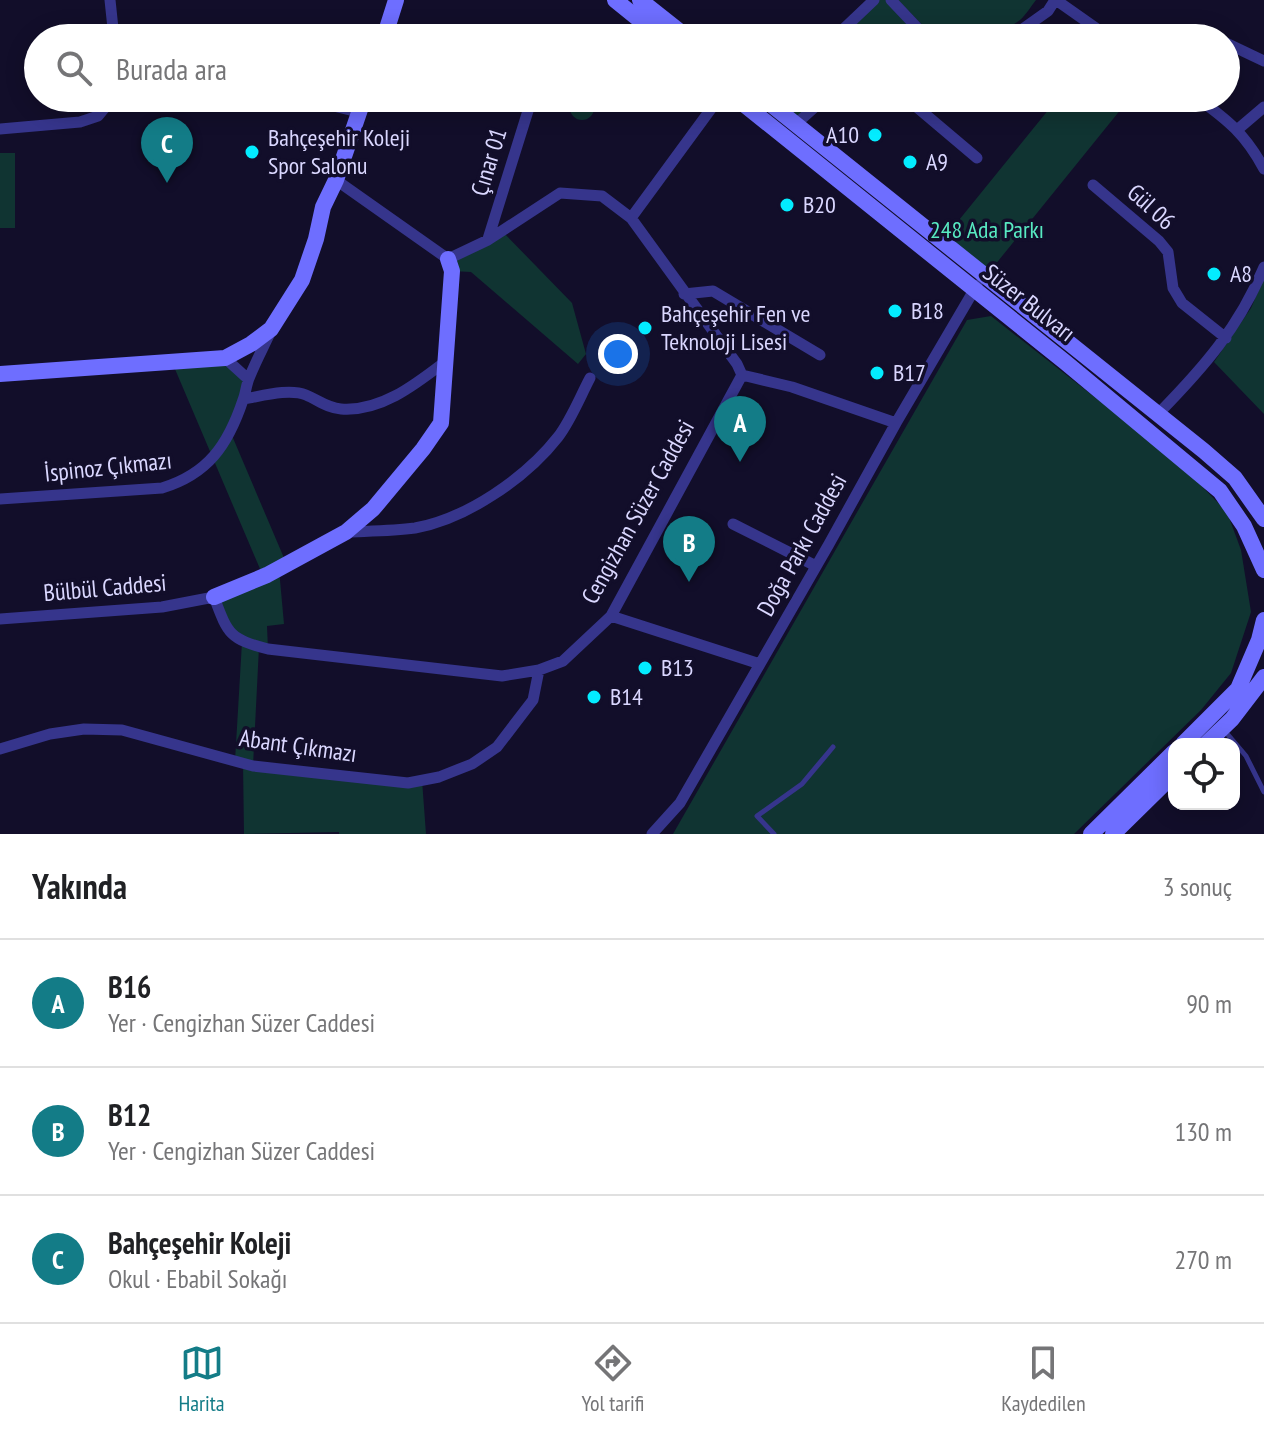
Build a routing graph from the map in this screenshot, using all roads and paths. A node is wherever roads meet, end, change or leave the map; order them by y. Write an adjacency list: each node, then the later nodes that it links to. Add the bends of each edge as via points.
1 (110, 0): 8 (street)
2 (396, 0): 9 (main road)
3 (615, 0): 10 (main road)
4 (640, 0): 11 (main road)
5 (874, 0): 12 (street)
6 (891, 0): 13 (street)
7 (1055, 0): 14 (street); 15 (street)
8 (113, 24)
9 (388, 24)
10 (645, 24)
11 (670, 24)
12 (849, 24)
13 (914, 24)
14 (1030, 24)
15 (1091, 24)
16 (1240, 50): 17 (street)
17 (1264, 61)
18 (1264, 107): 30 (street)
19 (102, 112): 29 (street, via 80,122)
20 (359, 112): 33 (main road)
21 (528, 112): 36 (street, Çınar 01)
22 (709, 112): 35 (street)
23 (753, 112): 40 (main road, Süzer Bulvarı)
24 (782, 112): 28 (main road, Süzer Bulvarı)
25 (809, 112): 28 (street)
26 (923, 112): 31 (street)
27 (1214, 112): 30 (street)
28 (796, 124): 39 (main road, Süzer Bulvarı)
29 (0, 129)
30 (1237, 130): 32 (street)
31 (977, 158)
32 (1264, 169)
33 (336, 180): 37 (street); 42 (main road, via 302,280)
34 (1093, 185): 43 (street, Gül 06, via 1159,241 1168,252 1173,288 1182,303)
35 (631, 218): 36 (street, via 602,196 560,193); 41 (street)
36 (488, 240): 37 (street)
37 (448, 259): 46 (main road, via 452,271)
38 (1264, 267): 43 (street)
39 (986, 276): 40 (street, Doğa Parkı Caddesi); 52 (main road, Süzer Bulvarı)
40 (973, 289): 53 (street, Doğa Parkı Caddesi); 59 (main road, Süzer Bulvarı, via 1220,491)
41 (684, 294): 44 (street, via 713,291); 48 (street)
42 (271, 329): 45 (main road); 50 (street, İspinoz Çıkmazı)
43 (1226, 338): 52 (street)
44 (820, 355)
45 (225, 358): 47 (main road); 50 (street)
46 (447, 361): 51 (street, via 411,387 360,409 338,409 304,394); 57 (main road, via 441,423 373,509)
47 (0, 374)
48 (742, 375): 53 (street); 61 (street, Cengizhan Süzer Caddesi)
49 (590, 378): 57 (street, via 559,436 497,492 459,514 416,528)
50 (248, 379): 51 (street, İspinoz Çıkmazı)
51 (244, 399): 54 (street, İspinoz Çıkmazı, via 226,441 186,481 162,488)
52 (1159, 413): 55 (main road, Süzer Bulvarı, via 1235,478)
53 (896, 423): 58 (street, Doğa Parkı Caddesi)
54 (0, 499)
55 (1264, 519)
56 (733, 524): 58 (street)
57 (346, 532): 60 (main road)
58 (816, 566): 64 (street, Doğa Parkı Caddesi)
59 (1264, 570)
60 (214, 597): 62 (street, Bülbül Caddesi, via 162,607); 65 (street, Cengizhan Süzer Caddesi, via 226,628 242,642 268,649 502,676)
61 (611, 616): 64 (street); 65 (street, Cengizhan Süzer Caddesi, via 563,661)
62 (0, 619)
63 (1264, 620): 68 (main road, via 1238,689)
64 (760, 664): 75 (street, Doğa Parkı Caddesi, via 680,803)
65 (539, 670): 71 (street, Abant Çıkmazı, via 533,700 497,747 472,764 408,783 253,766 122,730 73,730)
66 (1264, 680): 67 (main road)
67 (1222, 728): 69 (main road); 74 (lane, via 1246,756)
68 (1189, 738)
69 (1212, 738)
70 (833, 747): 76 (lane, via 802,784 757,816)
71 (0, 749)
72 (1168, 758): 77 (main road)
73 (1168, 780): 78 (main road)
74 (1264, 792)
75 (652, 834)
76 (774, 834)
77 (1091, 834)
78 (1113, 834)

